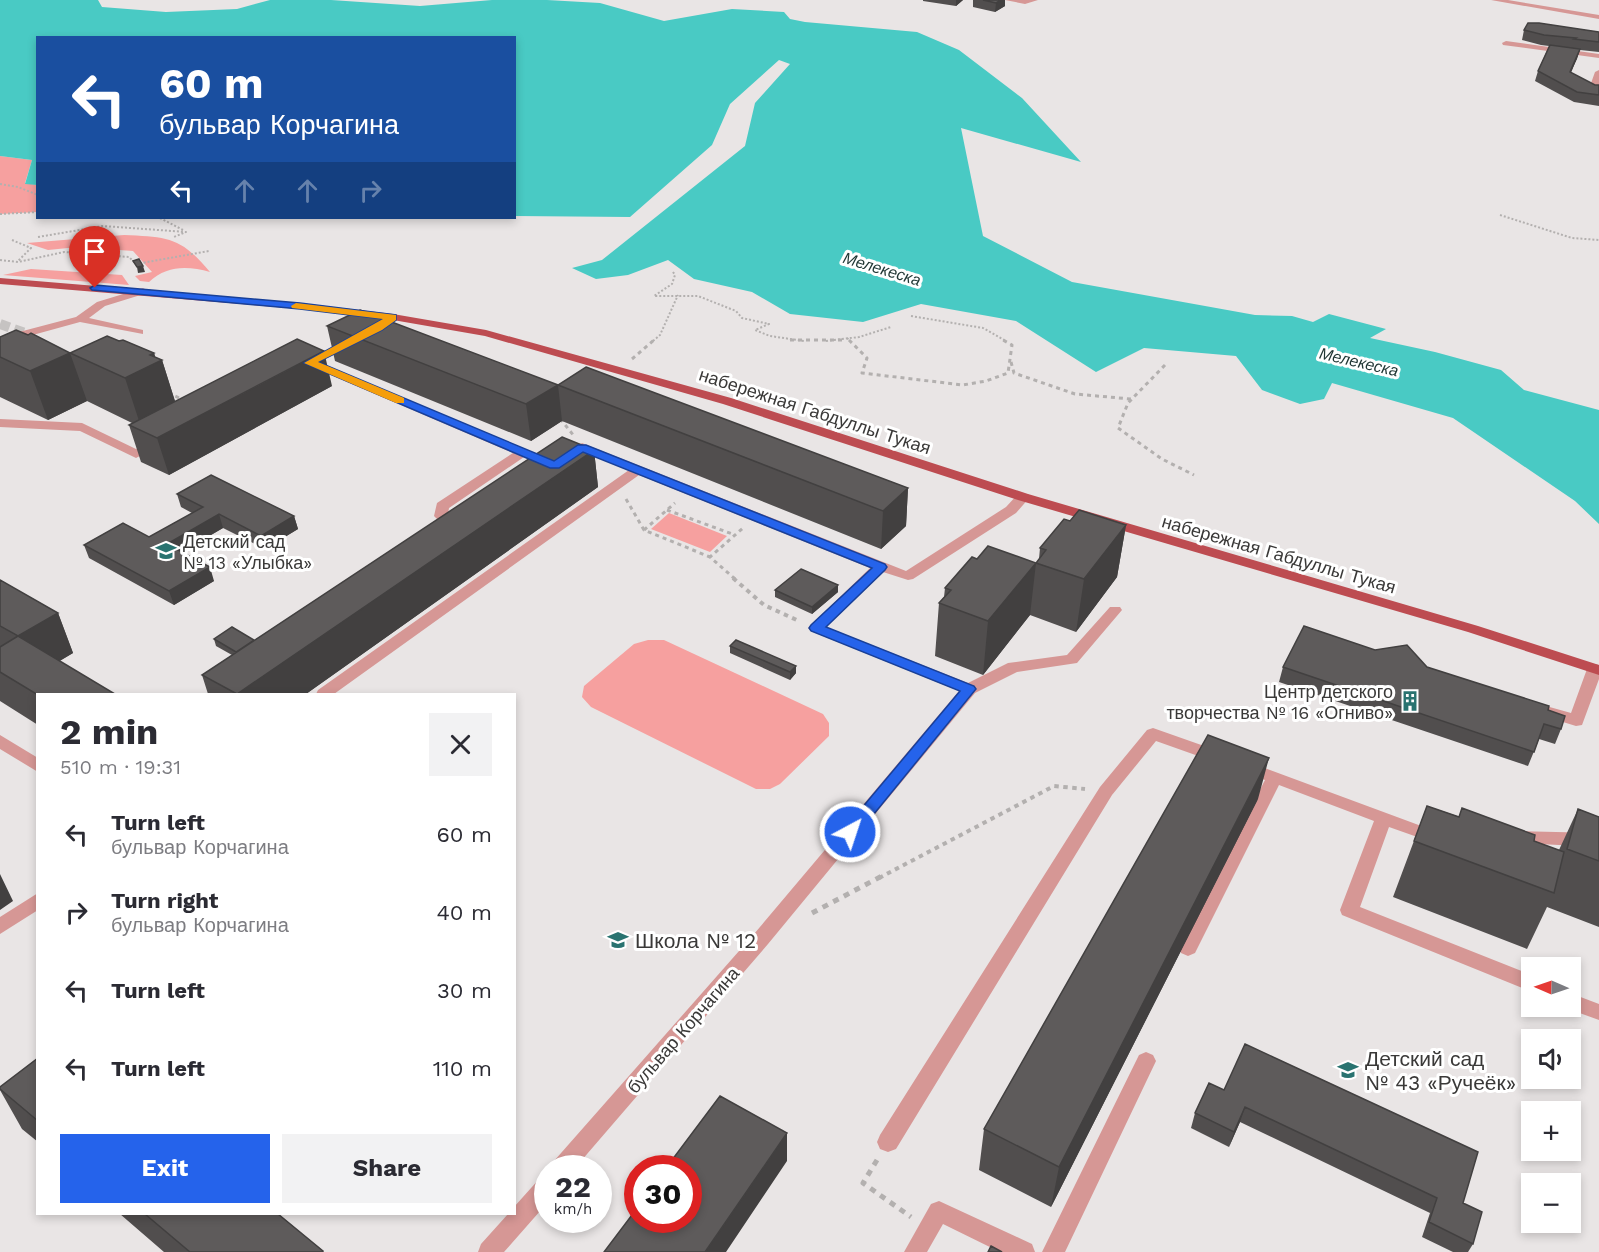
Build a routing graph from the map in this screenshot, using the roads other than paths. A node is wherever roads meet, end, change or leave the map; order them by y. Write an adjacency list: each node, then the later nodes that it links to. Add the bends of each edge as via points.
1 (1009, 0): 2 (street)
2 (1034, 0)
3 (1495, 0): 4 (street)
4 (1599, 17)
5 (1506, 43): 6 (street)
6 (1599, 56)
7 (1599, 72): 8 (street, via 1594,86)
8 (1599, 88)
9 (0, 281): 10 (main road, набережная Габдуллы Тукая)
10 (143, 291): 11 (main road, набережная Габдуллы Тукая); 12 (street, via 101,304)
11 (393, 318): 13 (street); 23 (main road, набережная Габдуллы Тукая, via 486,333 620,370)
12 (80, 319): 14 (street); 16 (street)
13 (378, 328)
14 (139, 332)
15 (358, 338): 19 (street, via 304,365)
16 (0, 341)
17 (0, 423): 18 (street, via 82,427 136,454)
18 (166, 439)
19 (524, 452): 20 (street); 24 (street, via 442,506 441,516)
20 (555, 466): 21 (street, via 582,447); 22 (street)
21 (639, 470): 25 (street); 29 (street)
22 (536, 478)
23 (1023, 497): 25 (street, via 1011,510 909,576); 27 (main road, набережная Габдуллы Тукая, via 1473,629)
24 (463, 527)
25 (880, 567): 28 (street, via 816,628)
26 (1115, 610): 28 (street, via 1072,659 1013,667)
27 (1597, 670): 30 (street, via 1576,721)
28 (969, 689): 46 (street, бульвар Корчагина, via 761,939)
29 (325, 693)
30 (1532, 706)
31 (0, 741): 32 (street)
32 (36, 765)
33 (1275, 777): 34 (street); 40 (street); 45 (street, via 1153,734 1107,791)
34 (1384, 818): 35 (street, via 1423,833); 41 (street, via 1349,910)
35 (1458, 834)
36 (1505, 836): 37 (street)
37 (1599, 840)
38 (36, 901): 39 (street)
39 (0, 927)
40 (1188, 948)
41 (1521, 980)
42 (1581, 1005): 43 (street)
43 (1599, 1012)
44 (1146, 1061): 51 (street)
45 (888, 1142)
46 (573, 1155)
47 (534, 1201): 48 (street)
48 (489, 1252)
49 (915, 1252): 50 (street, via 939,1211)
50 (1024, 1252)
51 (1053, 1252)

